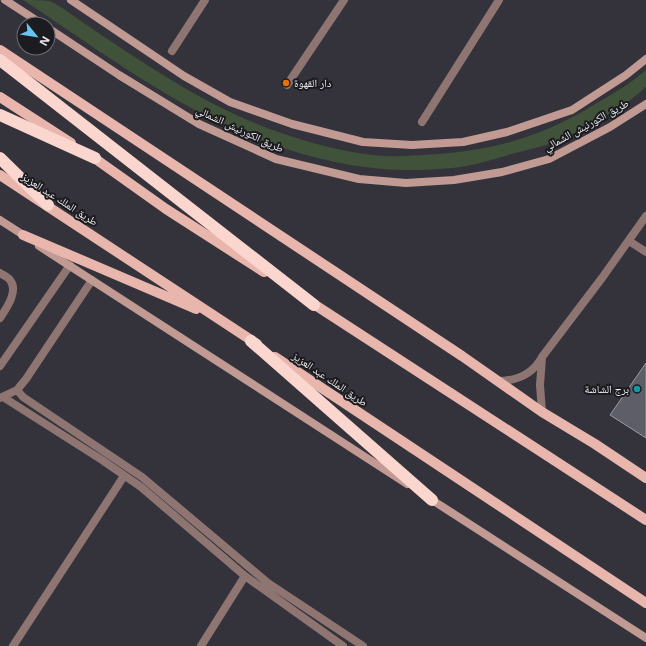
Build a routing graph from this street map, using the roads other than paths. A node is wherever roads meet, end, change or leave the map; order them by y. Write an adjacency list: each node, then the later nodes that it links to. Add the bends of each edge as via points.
1 (5, 0): 6 (main road)
2 (71, 0): 10 (main road, طريق الكورنيش الشمالي, via 184,76 230,102 292,124 364,142 412,145 463,142 507,132 572,110)
3 (205, 0): 9 (street)
4 (344, 0): 12 (street)
5 (499, 0): 16 (street)
6 (30, 16)
7 (56, 33): 14 (main road, طريق الكورنيش الشمالي, via 198,124 276,159 359,179 406,183 454,180 502,172 549,158 610,127)
8 (0, 50): 35 (main road)
9 (172, 52)
10 (646, 59)
11 (0, 60): 29 (highway)
12 (287, 85)
13 (0, 97): 18 (main road)
14 (646, 104)
15 (0, 115): 18 (highway)
16 (422, 122)
17 (0, 158): 20 (highway)
18 (95, 158): 29 (main road)
19 (0, 175): 20 (main road, طريق الملك عبد العزيز)
20 (48, 205): 31 (main road, طريق الملك عبد العزيز)
21 (646, 216): 24 (street)
22 (0, 220): 23 (main road)
23 (23, 235): 26 (main road); 31 (main road)
24 (629, 241): 25 (street); 33 (street)
25 (646, 252)
26 (70, 265): 28 (main road); 34 (street)
27 (0, 273): 30 (street, via 11,280 13,287 11,299)
28 (92, 280): 36 (street); 41 (main road)
29 (314, 305): 42 (main road)
30 (0, 318)
31 (219, 319): 32 (main road, طريق الملك عبد العزيز)
32 (251, 341): 41 (highway); 44 (main road, طريق الملك عبد العزيز)
33 (542, 357): 35 (street, via 538,365 523,376); 38 (street)
34 (0, 366)
35 (497, 381): 38 (main road)
36 (16, 390): 37 (street); 49 (street, via 142,477 268,583)
37 (1, 398): 39 (street)
38 (542, 412): 40 (main road)
39 (124, 476): 43 (street, via 141,487); 46 (street)
40 (646, 478)
41 (432, 500): 45 (main road)
42 (646, 520)
43 (245, 576): 47 (street); 48 (street)
44 (646, 603)
45 (646, 638)
46 (13, 646)
47 (201, 646)
48 (344, 646)
49 (363, 646)

